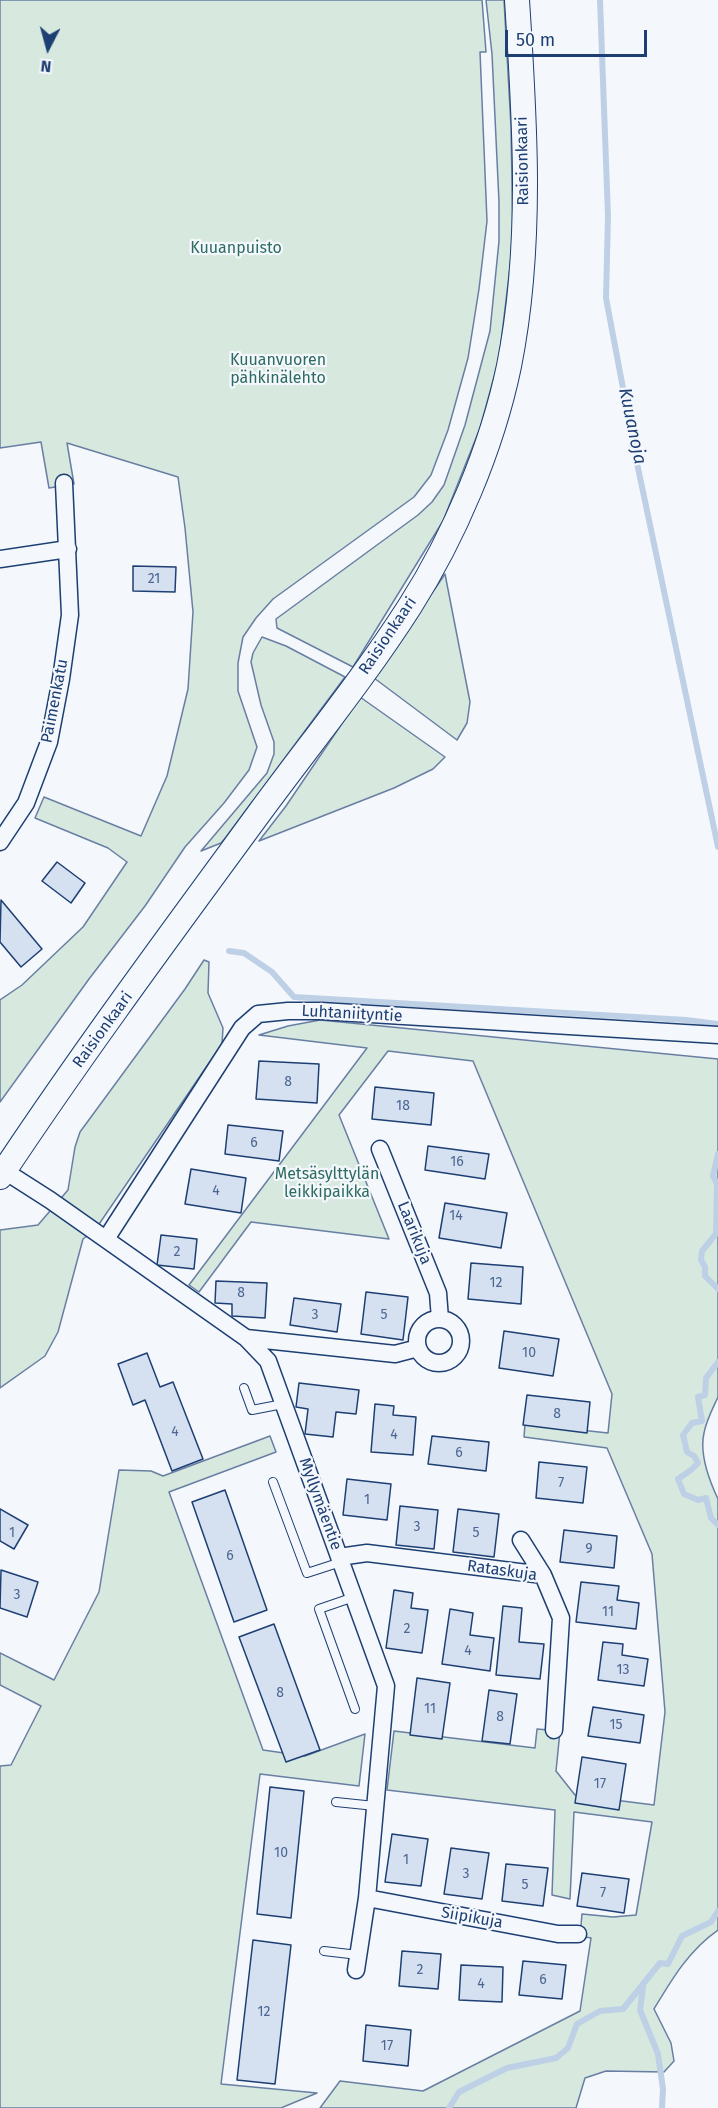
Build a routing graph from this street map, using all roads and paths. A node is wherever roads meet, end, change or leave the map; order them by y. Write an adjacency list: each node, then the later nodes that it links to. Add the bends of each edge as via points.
1 (518, 0): 8 (main road, Raisionkaari, via 525,161 519,308 508,369 487,443 466,497 442,551 409,607)
2 (64, 483): 3 (street, Paimenkatu)
3 (68, 549): 4 (street); 5 (street, Paimenkatu, via 70,615 49,742 26,803)
4 (0, 559)
5 (0, 842)
6 (718, 1035): 9 (street, Luhtaniityntie, via 321,1011 258,1014 242,1028)
7 (380, 1149): 10 (street, Laarikuja, via 438,1293)
8 (1, 1172): 9 (street, Myllymäentie)
9 (106, 1239): 11 (street, Myllymäentie)
10 (440, 1319): 12 (street, via 422,1328); 12 (street, via 452,1324 460,1335 456,1354 446,1362 432,1362)
11 (246, 1338): 12 (street, via 395,1354); 14 (street, Myllymäentie, via 268,1361)
12 (418, 1348)
13 (244, 1388): 14 (lane, via 252,1410)
14 (283, 1404): 17 (street, Myllymäentie)
15 (273, 1482): 17 (lane, via 307,1573)
16 (521, 1540): 18 (street)
17 (340, 1559): 18 (street, Rataskuja, via 367,1553); 19 (street, Myllymäentie)
18 (543, 1575): 21 (street, Rataskuja, via 561,1618)
19 (354, 1597): 20 (lane, via 320,1609); 23 (street, Myllymäentie, via 386,1686)
20 (356, 1709)
21 (554, 1730)
22 (336, 1802): 23 (lane)
23 (375, 1806): 24 (street, Myllymäentie)
24 (367, 1898): 25 (street, Siipikuja, via 558,1934); 27 (street, Myllymäentie)
25 (578, 1934)
26 (324, 1951): 27 (lane)
27 (357, 1962)

